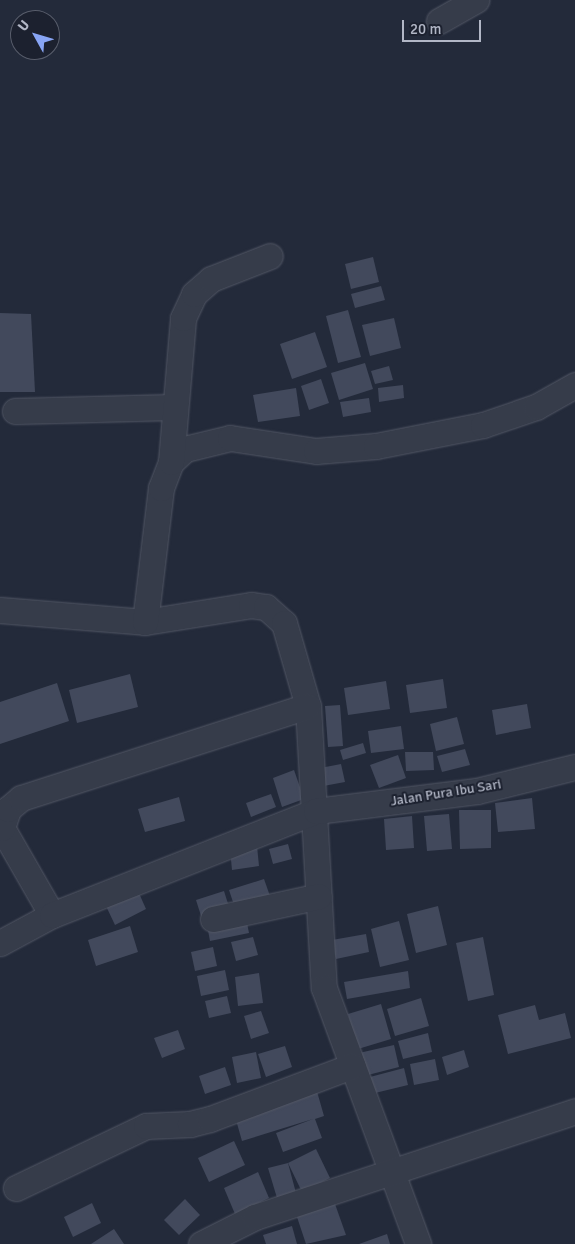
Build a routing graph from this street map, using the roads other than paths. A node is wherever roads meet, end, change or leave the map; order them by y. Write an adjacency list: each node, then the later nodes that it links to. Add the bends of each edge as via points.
1 (476, 0): 2 (street)
2 (439, 21)
3 (270, 256): 5 (street, via 211,279 194,294 183,318)
4 (575, 385): 7 (street, via 536,407 483,425 376,446 316,451 230,438 185,449)
5 (174, 407): 6 (street); 7 (street)
6 (15, 411)
7 (171, 462): 9 (street, via 161,488)
8 (0, 610): 9 (street)
9 (145, 622): 10 (street, via 250,605 266,607 284,623 295,648)
10 (308, 706): 12 (street); 14 (street, via 21,798 8,809 2,828)
11 (575, 767): 12 (street, Jalan Pura Ibu Sari, via 477,791)
12 (316, 811): 13 (street); 14 (street, Jalan Pura Ibu Sari)
13 (320, 896): 15 (street); 17 (street, via 324,988)
14 (52, 915): 16 (street, Jalan Pura Ibu Sari)
15 (213, 919)
16 (0, 943)
17 (352, 1066): 19 (street); 20 (street, via 190,1124 146,1126)
18 (575, 1111): 19 (street)
19 (390, 1172): 21 (street, via 255,1217); 22 (street)
20 (16, 1188)
21 (201, 1244)
22 (418, 1244)

